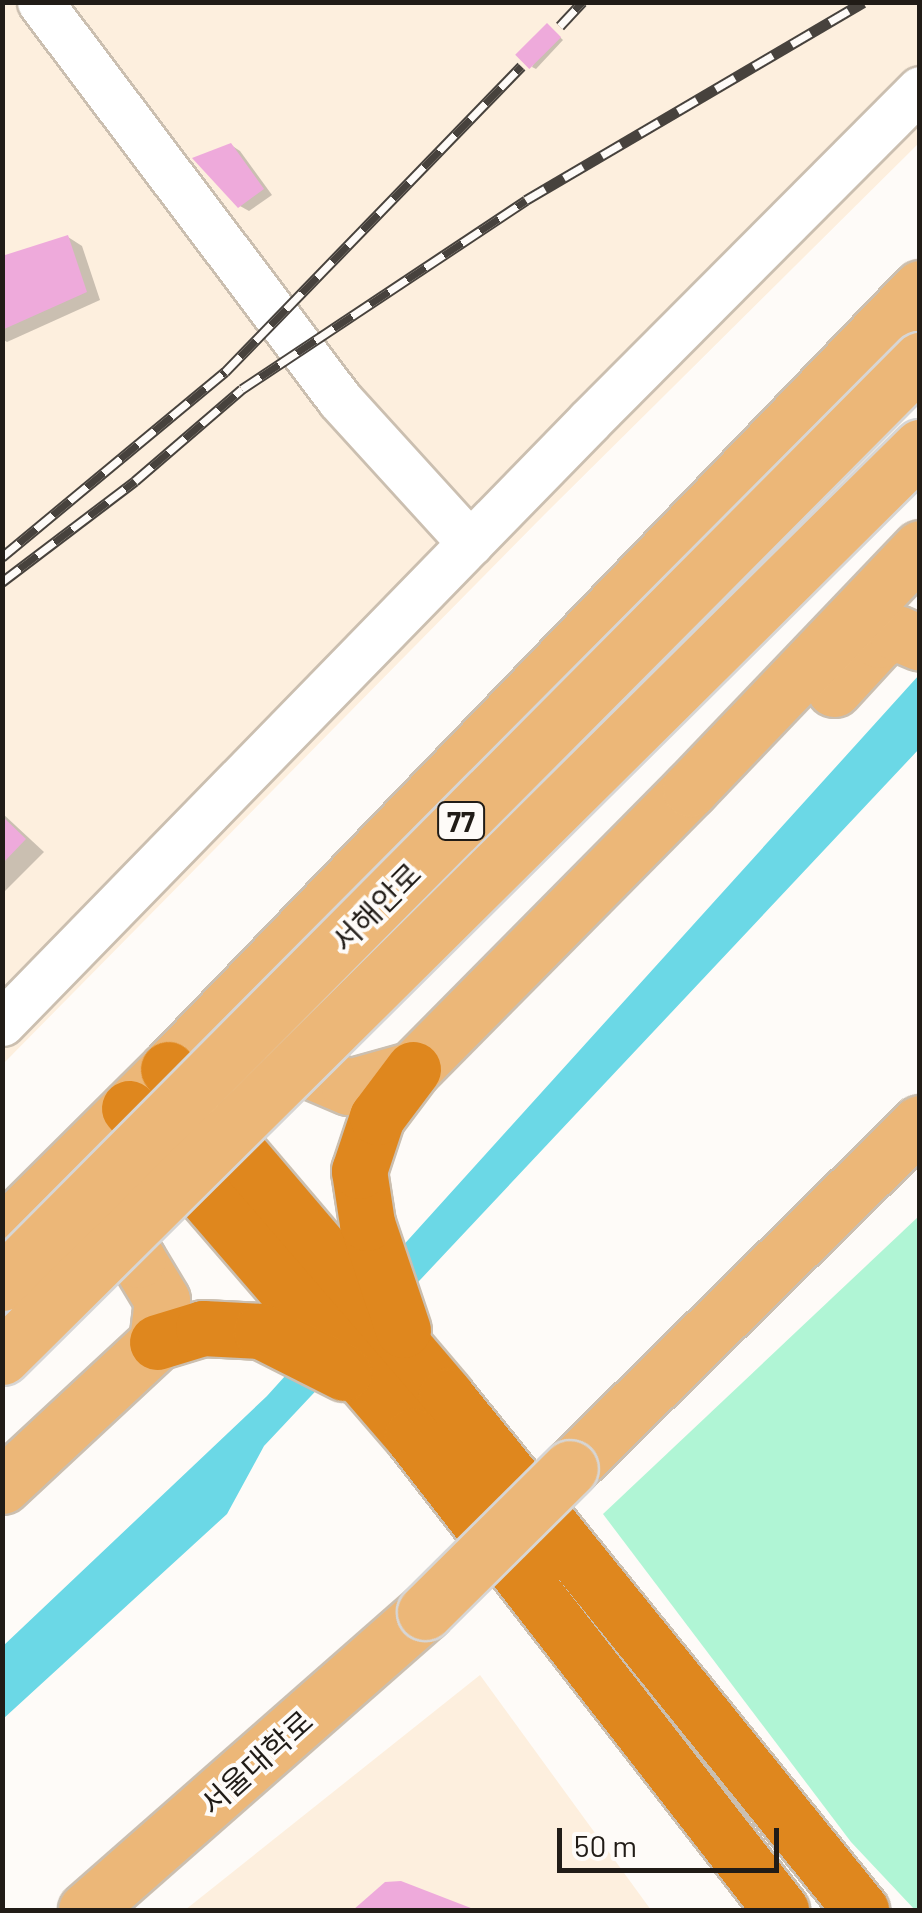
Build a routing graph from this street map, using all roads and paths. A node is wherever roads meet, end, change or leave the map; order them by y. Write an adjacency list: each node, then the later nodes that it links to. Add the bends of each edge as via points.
1 (40, 2): 6 (lane, via 339,399)
2 (920, 89): 6 (lane)
3 (920, 288): 10 (main road)
4 (920, 360): 17 (main road, 서해안로 / 77, bridge)
5 (920, 447): 20 (main road, 서해안로 / 77, bridge)
6 (470, 543): 11 (lane)
7 (920, 548): 9 (main road)
8 (915, 640): 9 (main road, via 897,633 879,640 817,708)
9 (621, 859): 13 (main road)
10 (284, 948): 12 (main road); 13 (main road, via 268,991 282,1031 313,1072 349,1087)
11 (2, 1023)
12 (168, 1069): 14 (main road); 18 (highway)
13 (413, 1069): 21 (highway, via 377,1118 359,1171)
14 (129, 1108): 16 (main road); 18 (highway)
15 (920, 1123): 23 (main road, 서울대학로, bridge, via 425,1612)
16 (13, 1224): 19 (main road, via 61,1209 106,1230 138,1260 162,1300)
17 (2, 1283)
18 (295, 1297): 19 (highway); 21 (highway)
19 (157, 1342): 22 (main road)
20 (2, 1357)
21 (411, 1394): 24 (highway); 25 (highway)
22 (2, 1486)
23 (86, 1910)
24 (781, 1910)
25 (861, 1910)

